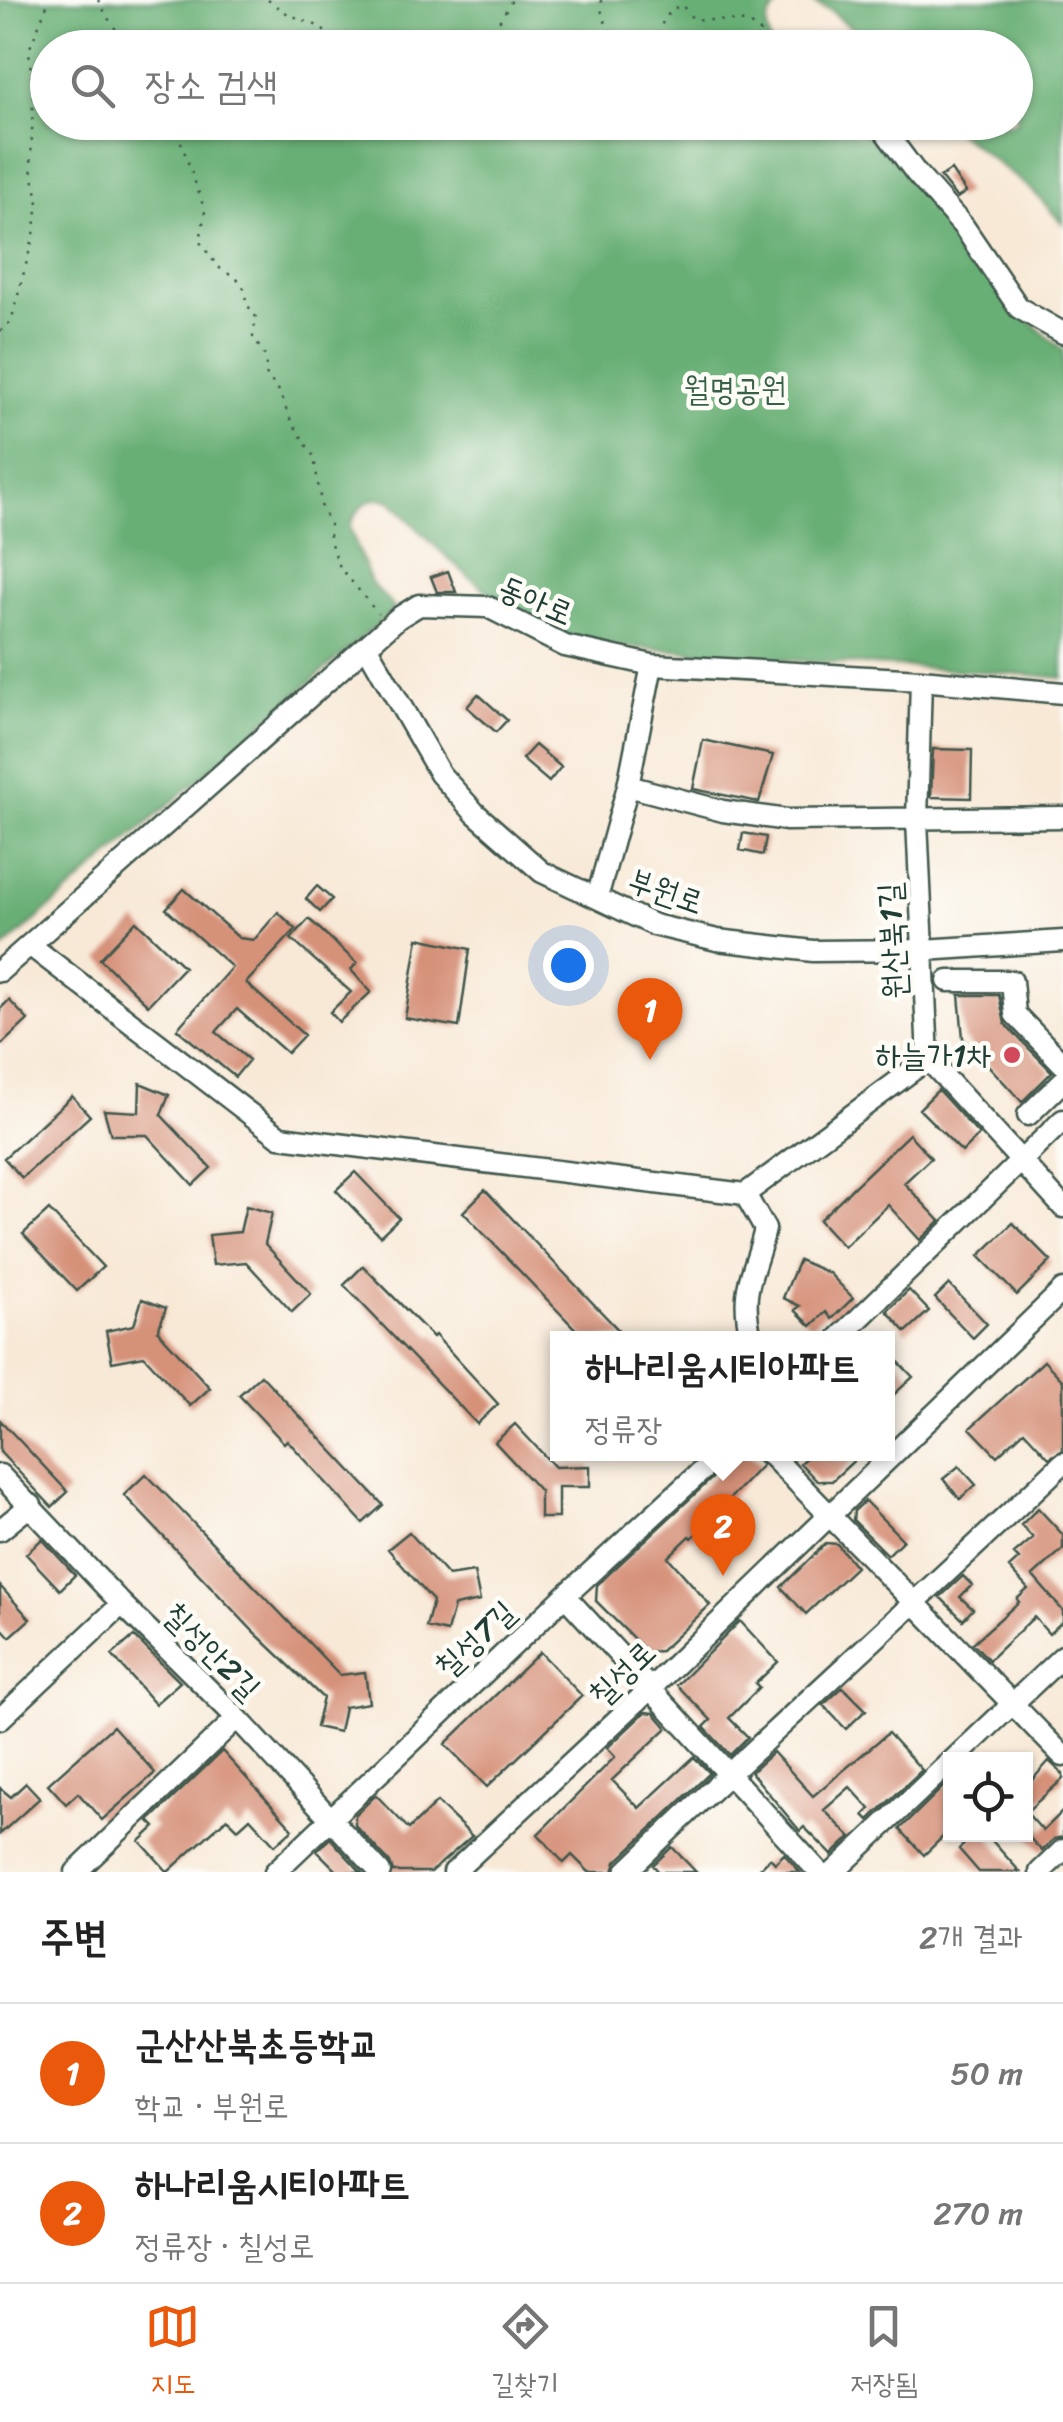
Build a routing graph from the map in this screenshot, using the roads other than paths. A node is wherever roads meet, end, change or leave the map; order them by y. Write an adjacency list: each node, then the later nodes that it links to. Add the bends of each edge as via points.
1 (891, 140): 2 (street, via 1020,308)
2 (1063, 333)
3 (368, 647): 4 (street, 동아로, via 419,605 488,608 565,646); 10 (street, 부원로, via 440,774 475,813 542,872); 13 (street, 동아로)
4 (652, 665): 5 (street, 동아로); 7 (street)
5 (921, 680): 6 (street, 동아로); 9 (street, 원산북1길)
6 (1063, 694)
7 (628, 786): 9 (street, via 786,820); 10 (street)
8 (1063, 817): 9 (street)
9 (916, 820): 14 (street, 원산북1길)
10 (597, 898): 14 (street, 부원로, via 654,925 717,940 814,951)
11 (1063, 941): 12 (street, 부원로)
12 (1010, 944): 14 (street, 부원로); 16 (street)
13 (31, 946): 15 (street, 동아로); 24 (street, via 280,1137)
14 (924, 950): 18 (street, 원산북1길)
15 (0, 970)
16 (1012, 980): 17 (street); 19 (street, via 1016,1014)
17 (948, 982)
18 (928, 1059): 23 (street); 24 (street)
19 (1063, 1064)
20 (1063, 1081): 21 (street)
21 (1028, 1116)
22 (1063, 1120): 23 (street)
23 (1020, 1162): 25 (street); 28 (street)
24 (745, 1194): 27 (street, via 765,1229 746,1293)
25 (1063, 1207)
26 (1063, 1290): 29 (street, 칠성로)
27 (749, 1331)
28 (846, 1331)
29 (895, 1452)
30 (712, 1461): 38 (street, 칠성7길)
31 (777, 1461): 36 (street)
32 (885, 1461): 36 (street, 칠성로)
33 (1063, 1464): 40 (street)
34 (0, 1475): 35 (street, 칠성안2길)
35 (31, 1505): 37 (street); 39 (street, 칠성안2길)
36 (829, 1515): 40 (street); 42 (street, 칠성로)
37 (0, 1530)
38 (565, 1596): 42 (street); 50 (street, 칠성7길)
39 (122, 1604): 44 (street, 칠성안2길); 45 (street)
40 (915, 1604): 43 (street); 49 (street)
41 (1063, 1656): 43 (street)
42 (648, 1690): 49 (street); 55 (street, 칠성로)
43 (1012, 1704): 46 (street); 47 (street)
44 (237, 1718): 50 (street, 칠성안2길); 52 (street)
45 (0, 1720)
46 (961, 1752)
47 (1059, 1752)
48 (943, 1769): 58 (street)
49 (727, 1774): 56 (street); 57 (street)
50 (329, 1819): 53 (street, 칠성7길); 54 (street, 칠성안2길)
51 (1063, 1850): 59 (street)
52 (76, 1872)
53 (275, 1872)
54 (380, 1872)
55 (454, 1872)
56 (626, 1872)
57 (819, 1872)
58 (834, 1872)
59 (1040, 1872)

